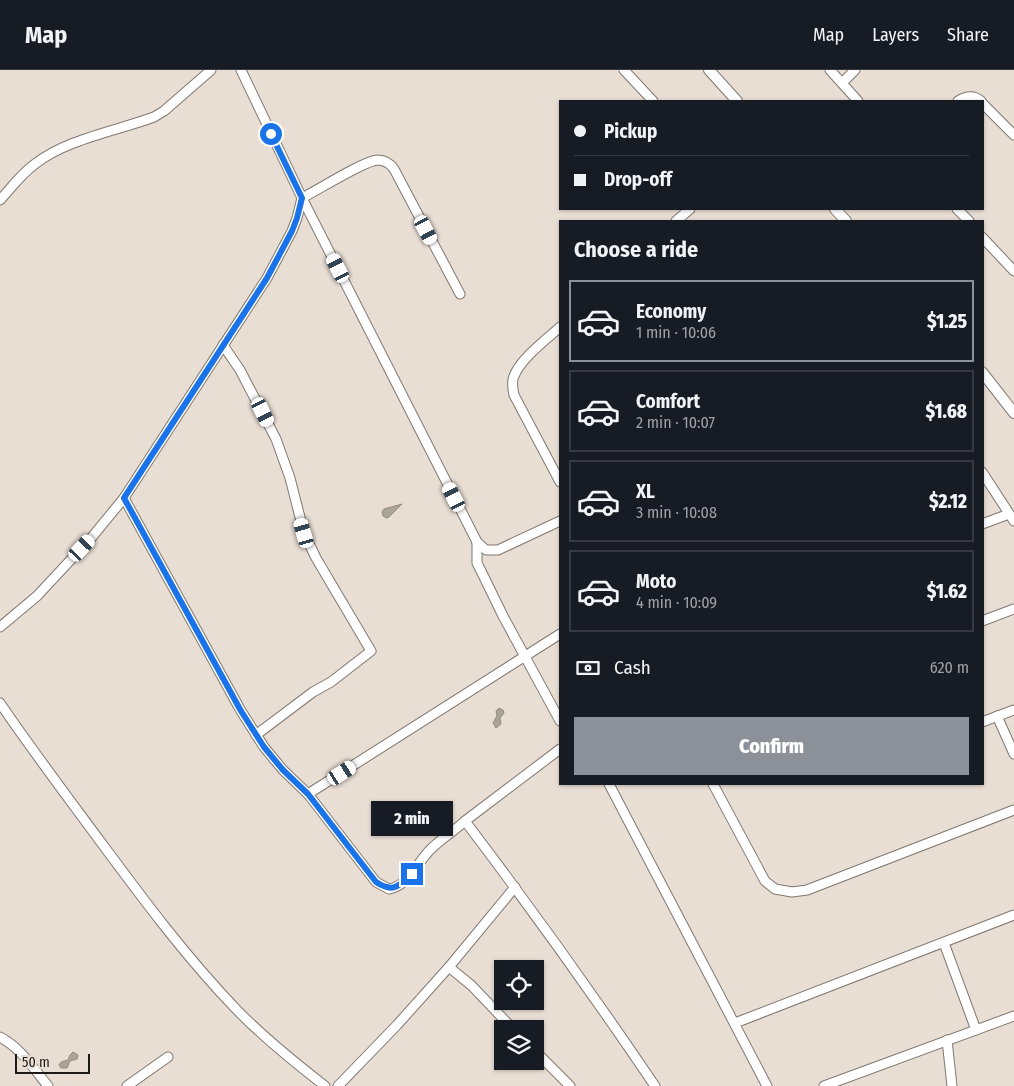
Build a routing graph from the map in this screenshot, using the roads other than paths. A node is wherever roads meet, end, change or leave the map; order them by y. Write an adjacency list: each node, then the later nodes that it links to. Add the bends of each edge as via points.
1 (211, 70): 16 (street, via 154,117 78,142 47,156 28,170)
2 (241, 70): 15 (street)
3 (624, 70): 8 (street)
4 (709, 70): 9 (street)
5 (830, 70): 7 (street)
6 (856, 70): 7 (street)
7 (842, 83): 10 (street)
8 (652, 100)
9 (736, 100)
10 (857, 100)
11 (960, 100): 12 (street, via 972,97)
12 (978, 100)
13 (984, 104): 14 (street)
14 (1014, 135)
15 (302, 198): 25 (street, via 363,165 377,160 388,162); 27 (street, via 283,250); 36 (street)
16 (0, 200)
17 (689, 210): 20 (street)
18 (836, 210): 21 (street)
19 (958, 210): 22 (street)
20 (677, 220)
21 (845, 220)
22 (967, 220)
23 (984, 238): 24 (street)
24 (1014, 271)
25 (460, 294)
26 (559, 328): 31 (street, via 521,364 512,383 514,396)
27 (223, 345): 32 (street); 47 (street, via 240,370 276,439 304,533 316,558 371,651)
28 (984, 375): 29 (street)
29 (1014, 413)
30 (984, 475): 33 (street)
31 (559, 480)
32 (124, 498): 39 (street, via 37,596); 47 (street)
33 (1012, 517): 35 (street)
34 (559, 521): 36 (street, via 498,550 486,550)
35 (984, 524)
36 (477, 542): 41 (street, via 477,563)
37 (1014, 608): 38 (street)
38 (984, 620)
39 (0, 627)
40 (559, 635): 41 (street)
41 (524, 656): 45 (street); 52 (street)
42 (0, 703): 69 (street, via 33,752 192,960 260,1032)
43 (1014, 710): 44 (street)
44 (997, 716): 46 (street); 49 (street)
45 (559, 719)
46 (984, 721)
47 (256, 735): 52 (street, via 283,770)
48 (559, 750): 54 (street)
49 (1014, 754)
50 (610, 785): 61 (street)
51 (714, 785): 53 (street, via 765,881 774,890 792,892 807,890)
52 (308, 794): 54 (street, via 376,882 389,888 402,883 432,848)
53 (1014, 810)
54 (465, 822): 55 (street)
55 (516, 887): 58 (street); 72 (street)
56 (1014, 915): 57 (street)
57 (944, 943): 61 (street); 62 (street)
58 (449, 967): 60 (street); 70 (street)
59 (1014, 1016): 62 (street)
60 (504, 1020)
61 (735, 1023): 73 (street)
62 (976, 1030): 64 (street)
63 (0, 1037): 67 (street, via 13,1045)
64 (947, 1040): 74 (street); 75 (street)
65 (168, 1057): 68 (street)
66 (544, 1060): 71 (street)
67 (48, 1086)
68 (127, 1086)
69 (325, 1086)
70 (338, 1086)
71 (570, 1086)
72 (655, 1086)
73 (767, 1086)
74 (824, 1086)
75 (952, 1086)

